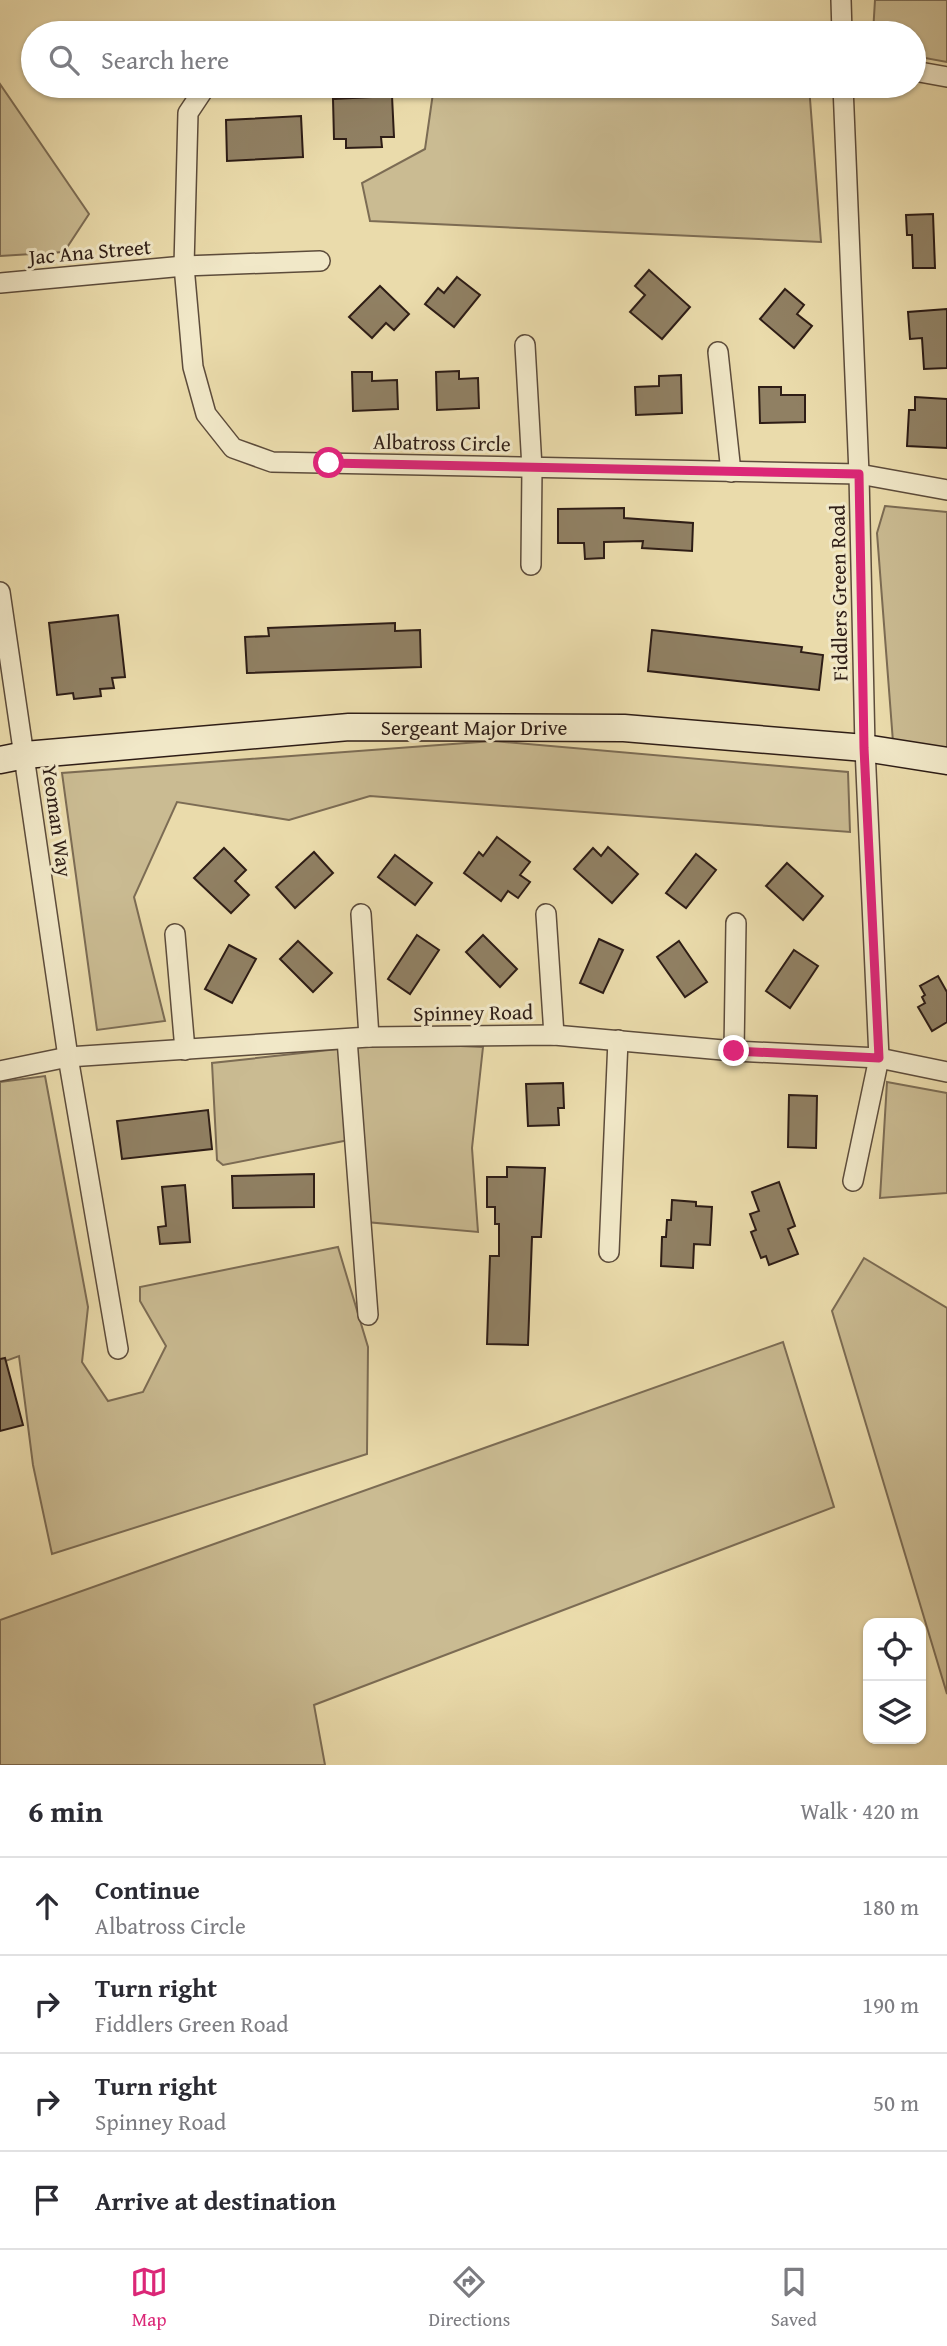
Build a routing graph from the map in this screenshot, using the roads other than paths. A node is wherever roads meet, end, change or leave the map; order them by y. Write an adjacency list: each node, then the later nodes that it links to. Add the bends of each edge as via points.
1 (841, 0): 2 (street)
2 (842, 21)
3 (926, 73): 4 (street)
4 (947, 77)
5 (198, 98): 8 (street, Albatross Circle, via 188,113)
6 (843, 98): 14 (street, Fiddlers Green Road)
7 (320, 261): 8 (street, Jac Ana Street)
8 (184, 266): 9 (street, Jac Ana Street); 12 (street, Albatross Circle, via 193,367 206,414 233,448 272,462)
9 (0, 283)
10 (525, 345): 12 (street)
11 (718, 352): 13 (street)
12 (533, 468): 13 (street, Albatross Circle); 16 (street)
13 (731, 472): 14 (street, Albatross Circle)
14 (859, 474): 15 (street, Albatross Circle); 18 (street, Fiddlers Green Road)
15 (947, 490)
16 (531, 565)
17 (0, 592): 19 (street, Yeoman Way)
18 (864, 748): 19 (street, Sergeant Major Drive, via 624,728 349,727); 20 (street, Sergeant Major Drive); 32 (street, Fiddlers Green Road)
19 (12, 757): 31 (street, Yeoman Way)
20 (947, 761)
21 (360, 914): 26 (street)
22 (546, 914): 25 (street)
23 (736, 923): 30 (street)
24 (175, 934): 29 (street)
25 (554, 1034): 26 (street, Spinney Road); 28 (street, Spinney Road)
26 (369, 1037): 27 (street, Spinney Road)
27 (347, 1039): 29 (street, Spinney Road); 37 (street)
28 (618, 1040): 30 (street, Spinney Road); 36 (street)
29 (185, 1050): 31 (street, Spinney Road)
30 (734, 1051): 32 (street, Spinney Road)
31 (68, 1057): 33 (street, Spinney Road); 38 (street, Yeoman Way)
32 (879, 1058): 34 (street, Spinney Road); 35 (street, Fiddlers Green Road)
33 (0, 1071)
34 (947, 1072)
35 (853, 1181)
36 (609, 1252)
37 (368, 1315)
38 (118, 1349)

